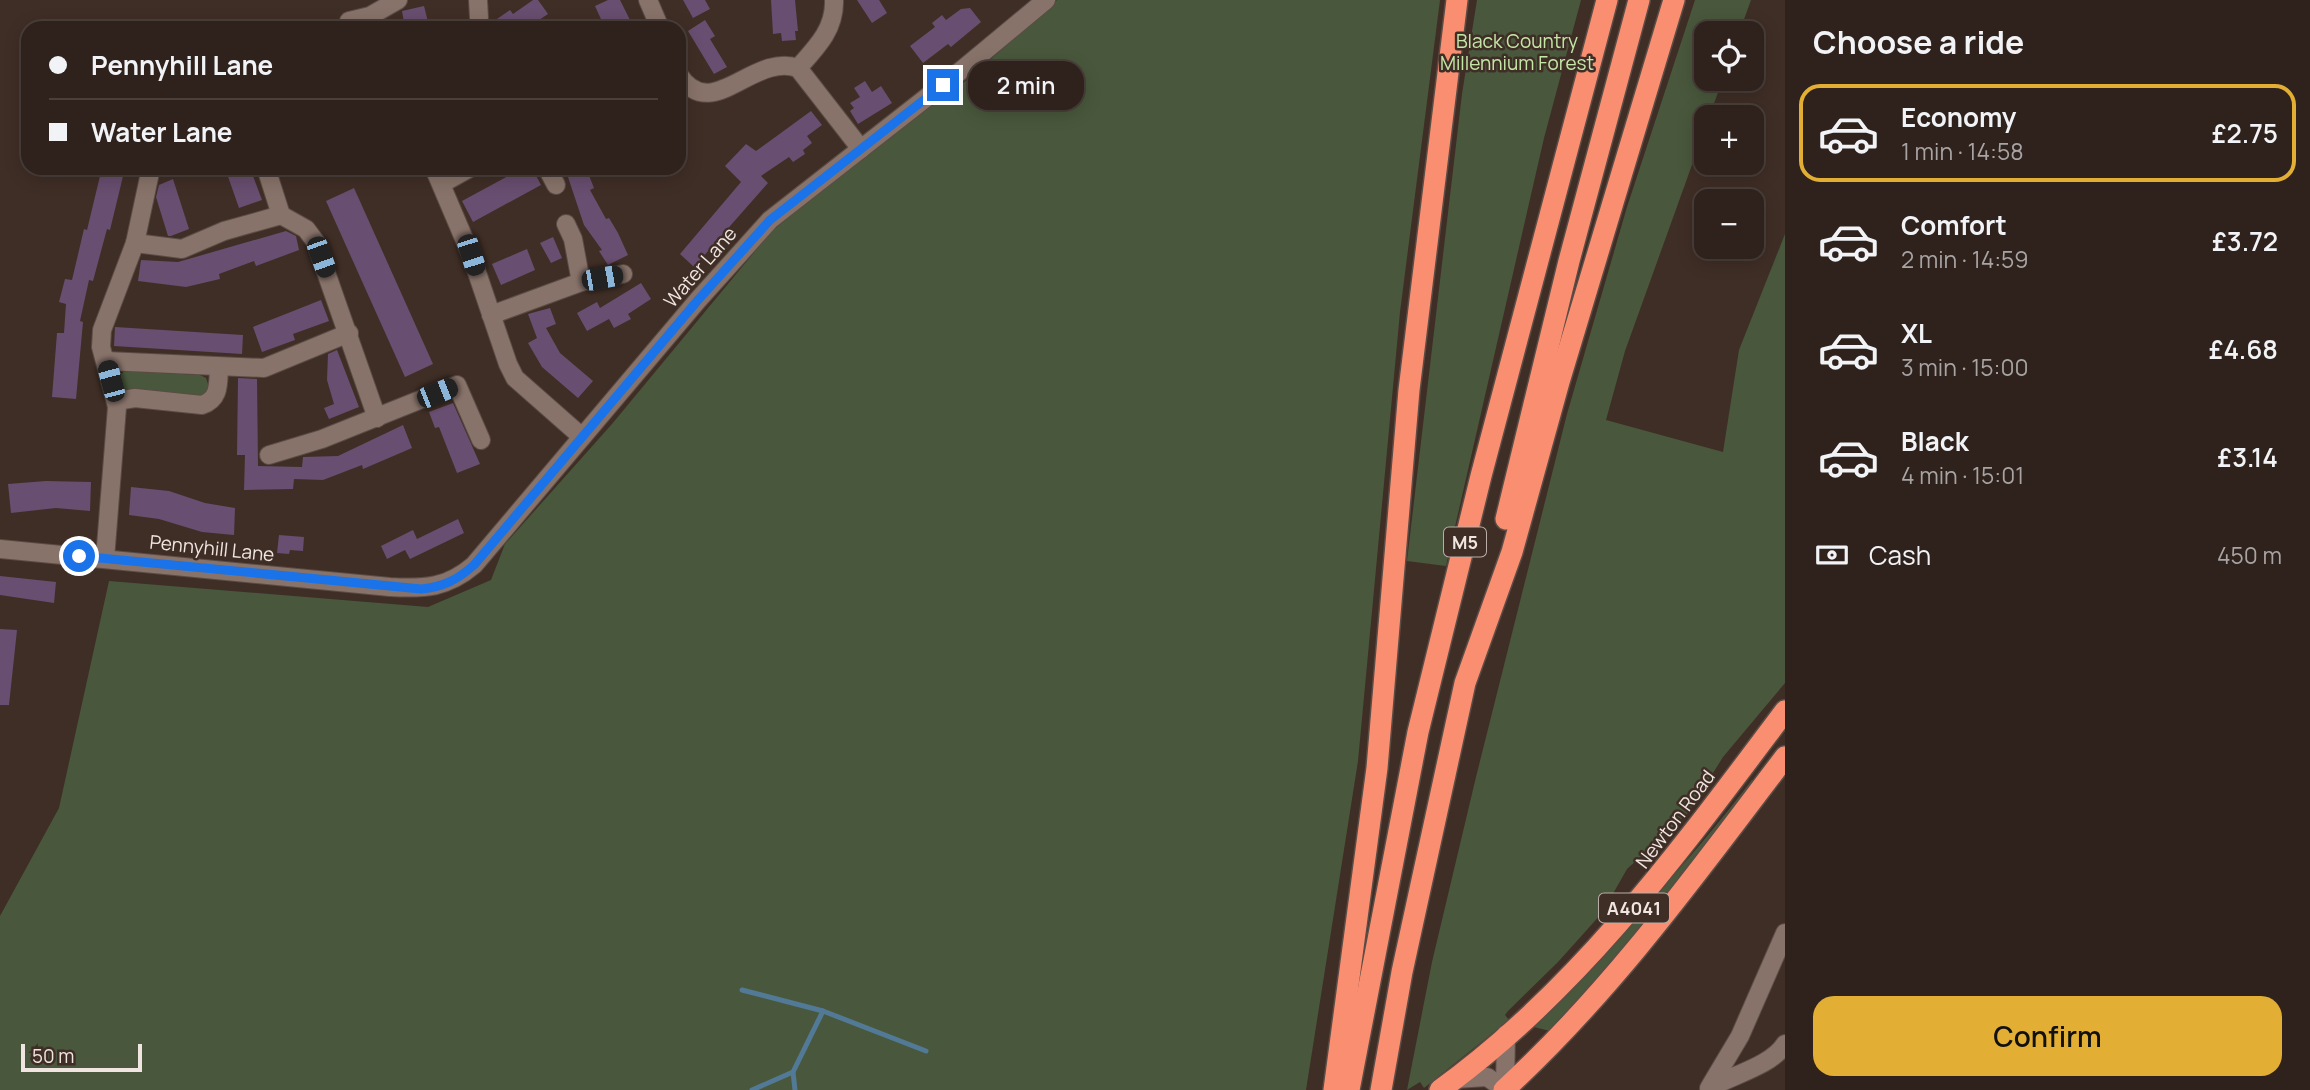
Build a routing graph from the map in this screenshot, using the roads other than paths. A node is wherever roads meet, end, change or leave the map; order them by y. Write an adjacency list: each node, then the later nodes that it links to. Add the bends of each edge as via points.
1 (398, 0): 11 (street)
2 (478, 0): 10 (street)
3 (648, 0): 12 (street)
4 (834, 0): 13 (street, via 827,33)
5 (1046, 0): 15 (street, Water Lane)
6 (1457, 0): 47 (highway, via 1409,390 1377,768)
7 (1607, 0): 48 (highway, M5, via 1418,733)
8 (1639, 0): 38 (highway, M5, via 1569,261)
9 (1674, 0): 38 (highway, M5, via 1511,552)
10 (479, 19)
11 (372, 21)
12 (657, 21)
13 (798, 68): 14 (street, via 777,64 703,94); 15 (street)
14 (686, 86)
15 (860, 149): 32 (street, Water Lane, via 770,220)
16 (150, 175): 23 (street)
17 (268, 175): 21 (street)
18 (551, 175): 20 (street)
19 (438, 176): 26 (street)
20 (556, 185)
21 (281, 215): 23 (street, via 223,231 182,249); 27 (street, via 306,229 314,241)
22 (566, 224): 25 (street)
23 (135, 243): 28 (street, via 102,330)
24 (623, 274): 25 (street)
25 (581, 282): 26 (street)
26 (491, 314): 32 (street, via 516,378)
27 (349, 333): 29 (street, via 264,368); 31 (street)
28 (106, 361): 29 (street); 30 (street)
29 (219, 367): 30 (street, via 218,392 202,405 135,398)
30 (116, 401): 36 (street)
31 (377, 418): 33 (street, via 457,385); 34 (street)
32 (582, 437): 37 (street, Water Lane, via 474,565 447,584)
33 (481, 440)
34 (270, 456)
35 (0, 549): 36 (street, Pennyhill Lane)
36 (105, 559): 37 (street, Pennyhill Lane)
37 (421, 589)
38 (1472, 661): 49 (highway, M5, via 1402,972)
39 (1785, 711): 41 (highway, Newton Road / A4041)
40 (1784, 759): 41 (highway, via 1759,766 1694,847); 50 (highway, A4041, via 1654,930)
41 (1651, 888): 43 (highway, Newton Road / A4041, via 1584,962)
42 (1785, 933): 46 (street, via 1740,1036)
43 (1506, 1034): 45 (highway, Newton Road / A4041); 50 (street)
44 (1785, 1044): 46 (street, via 1781,1051)
45 (1448, 1085): 50 (street, via 1487,1077)
46 (1709, 1089)
47 (1334, 1090)
48 (1349, 1090)
49 (1381, 1090)
50 (1505, 1090)

